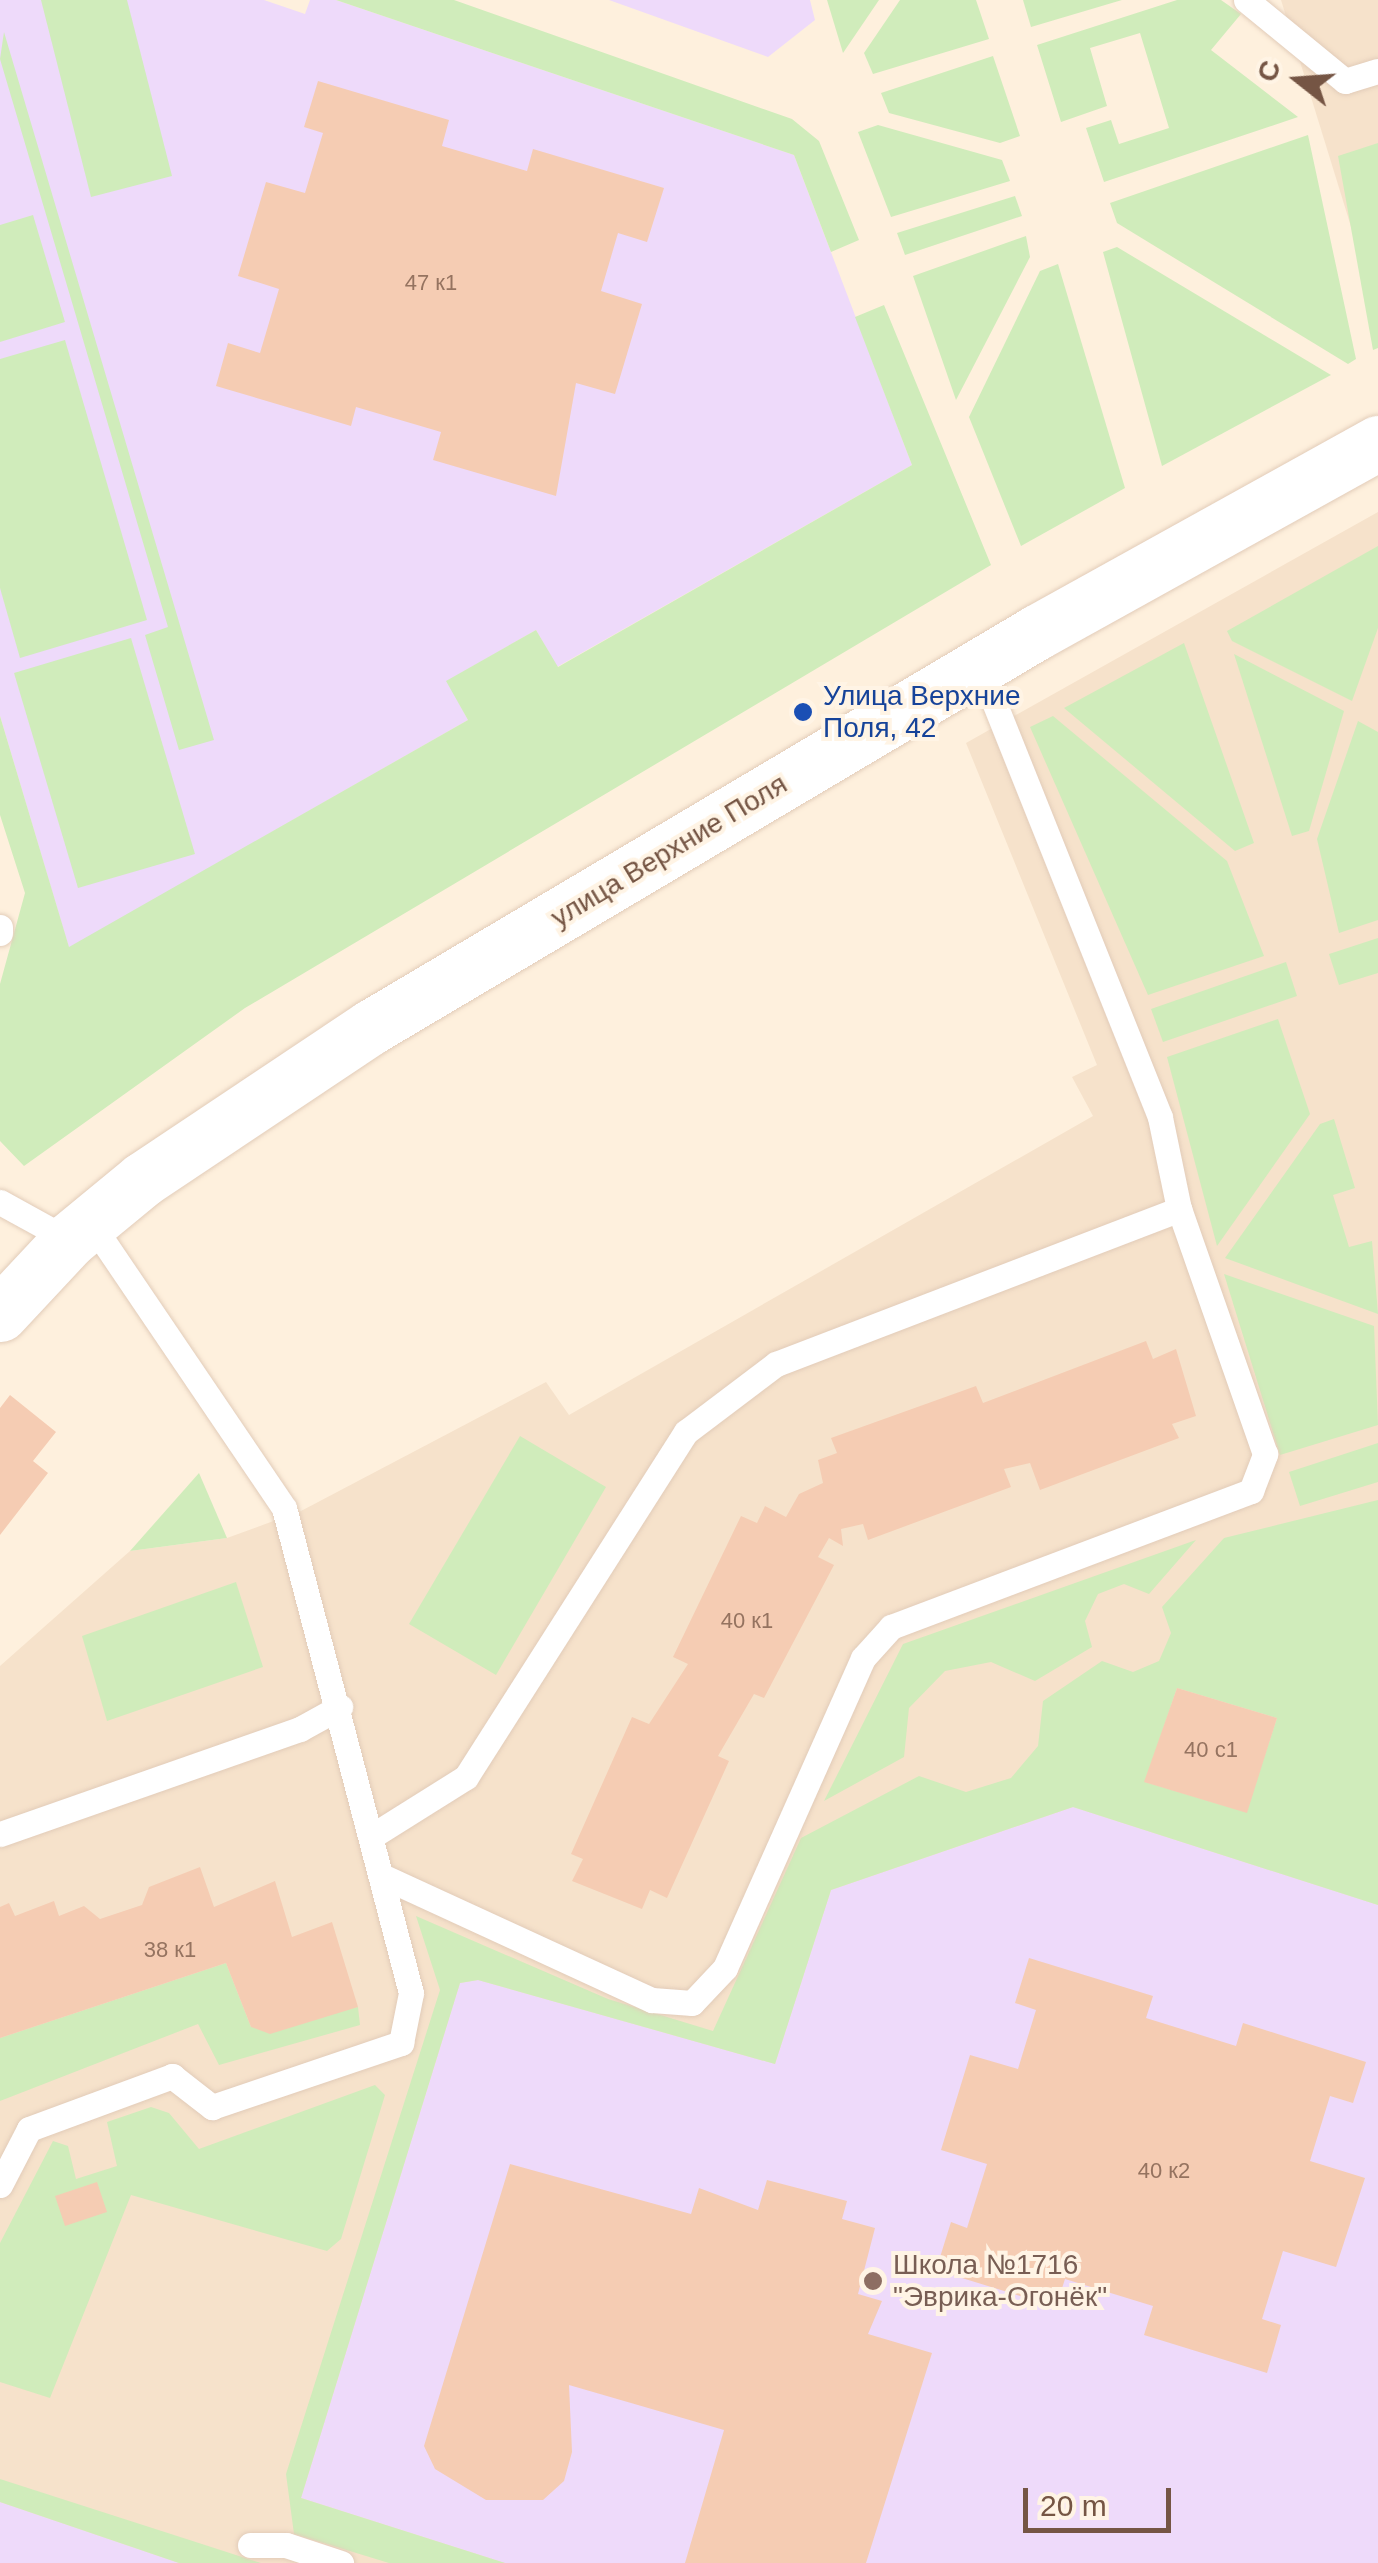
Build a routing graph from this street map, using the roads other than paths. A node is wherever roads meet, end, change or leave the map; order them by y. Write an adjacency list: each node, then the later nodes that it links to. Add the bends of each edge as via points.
1 (1246, 0): 2 (lane, via 1345,81)
2 (1378, 72)
3 (1378, 443): 4 (street, улица Верхние Поля)
4 (980, 667): 6 (lane, via 1140,1058); 7 (street, улица Верхние Поля, via 371,1027)
5 (0, 1202): 7 (lane)
6 (1178, 1208): 11 (lane, via 776,1364 686,1432 466,1777); 12 (lane, via 1266,1454 1252,1491 891,1627 864,1658 725,1968 692,2003 652,2000)
7 (80, 1231): 8 (street, улица Верхние Поля); 9 (lane, via 284,1508)
8 (0, 1314)
9 (340, 1707): 10 (lane, via 300,1729); 11 (lane)
10 (0, 1834)
11 (372, 1836): 12 (lane)
12 (382, 1876): 13 (lane, via 410,1993 402,2043 212,2107 172,2076 30,2129)
13 (0, 2185)
14 (250, 2545): 15 (lane, via 286,2545)
15 (341, 2563)

